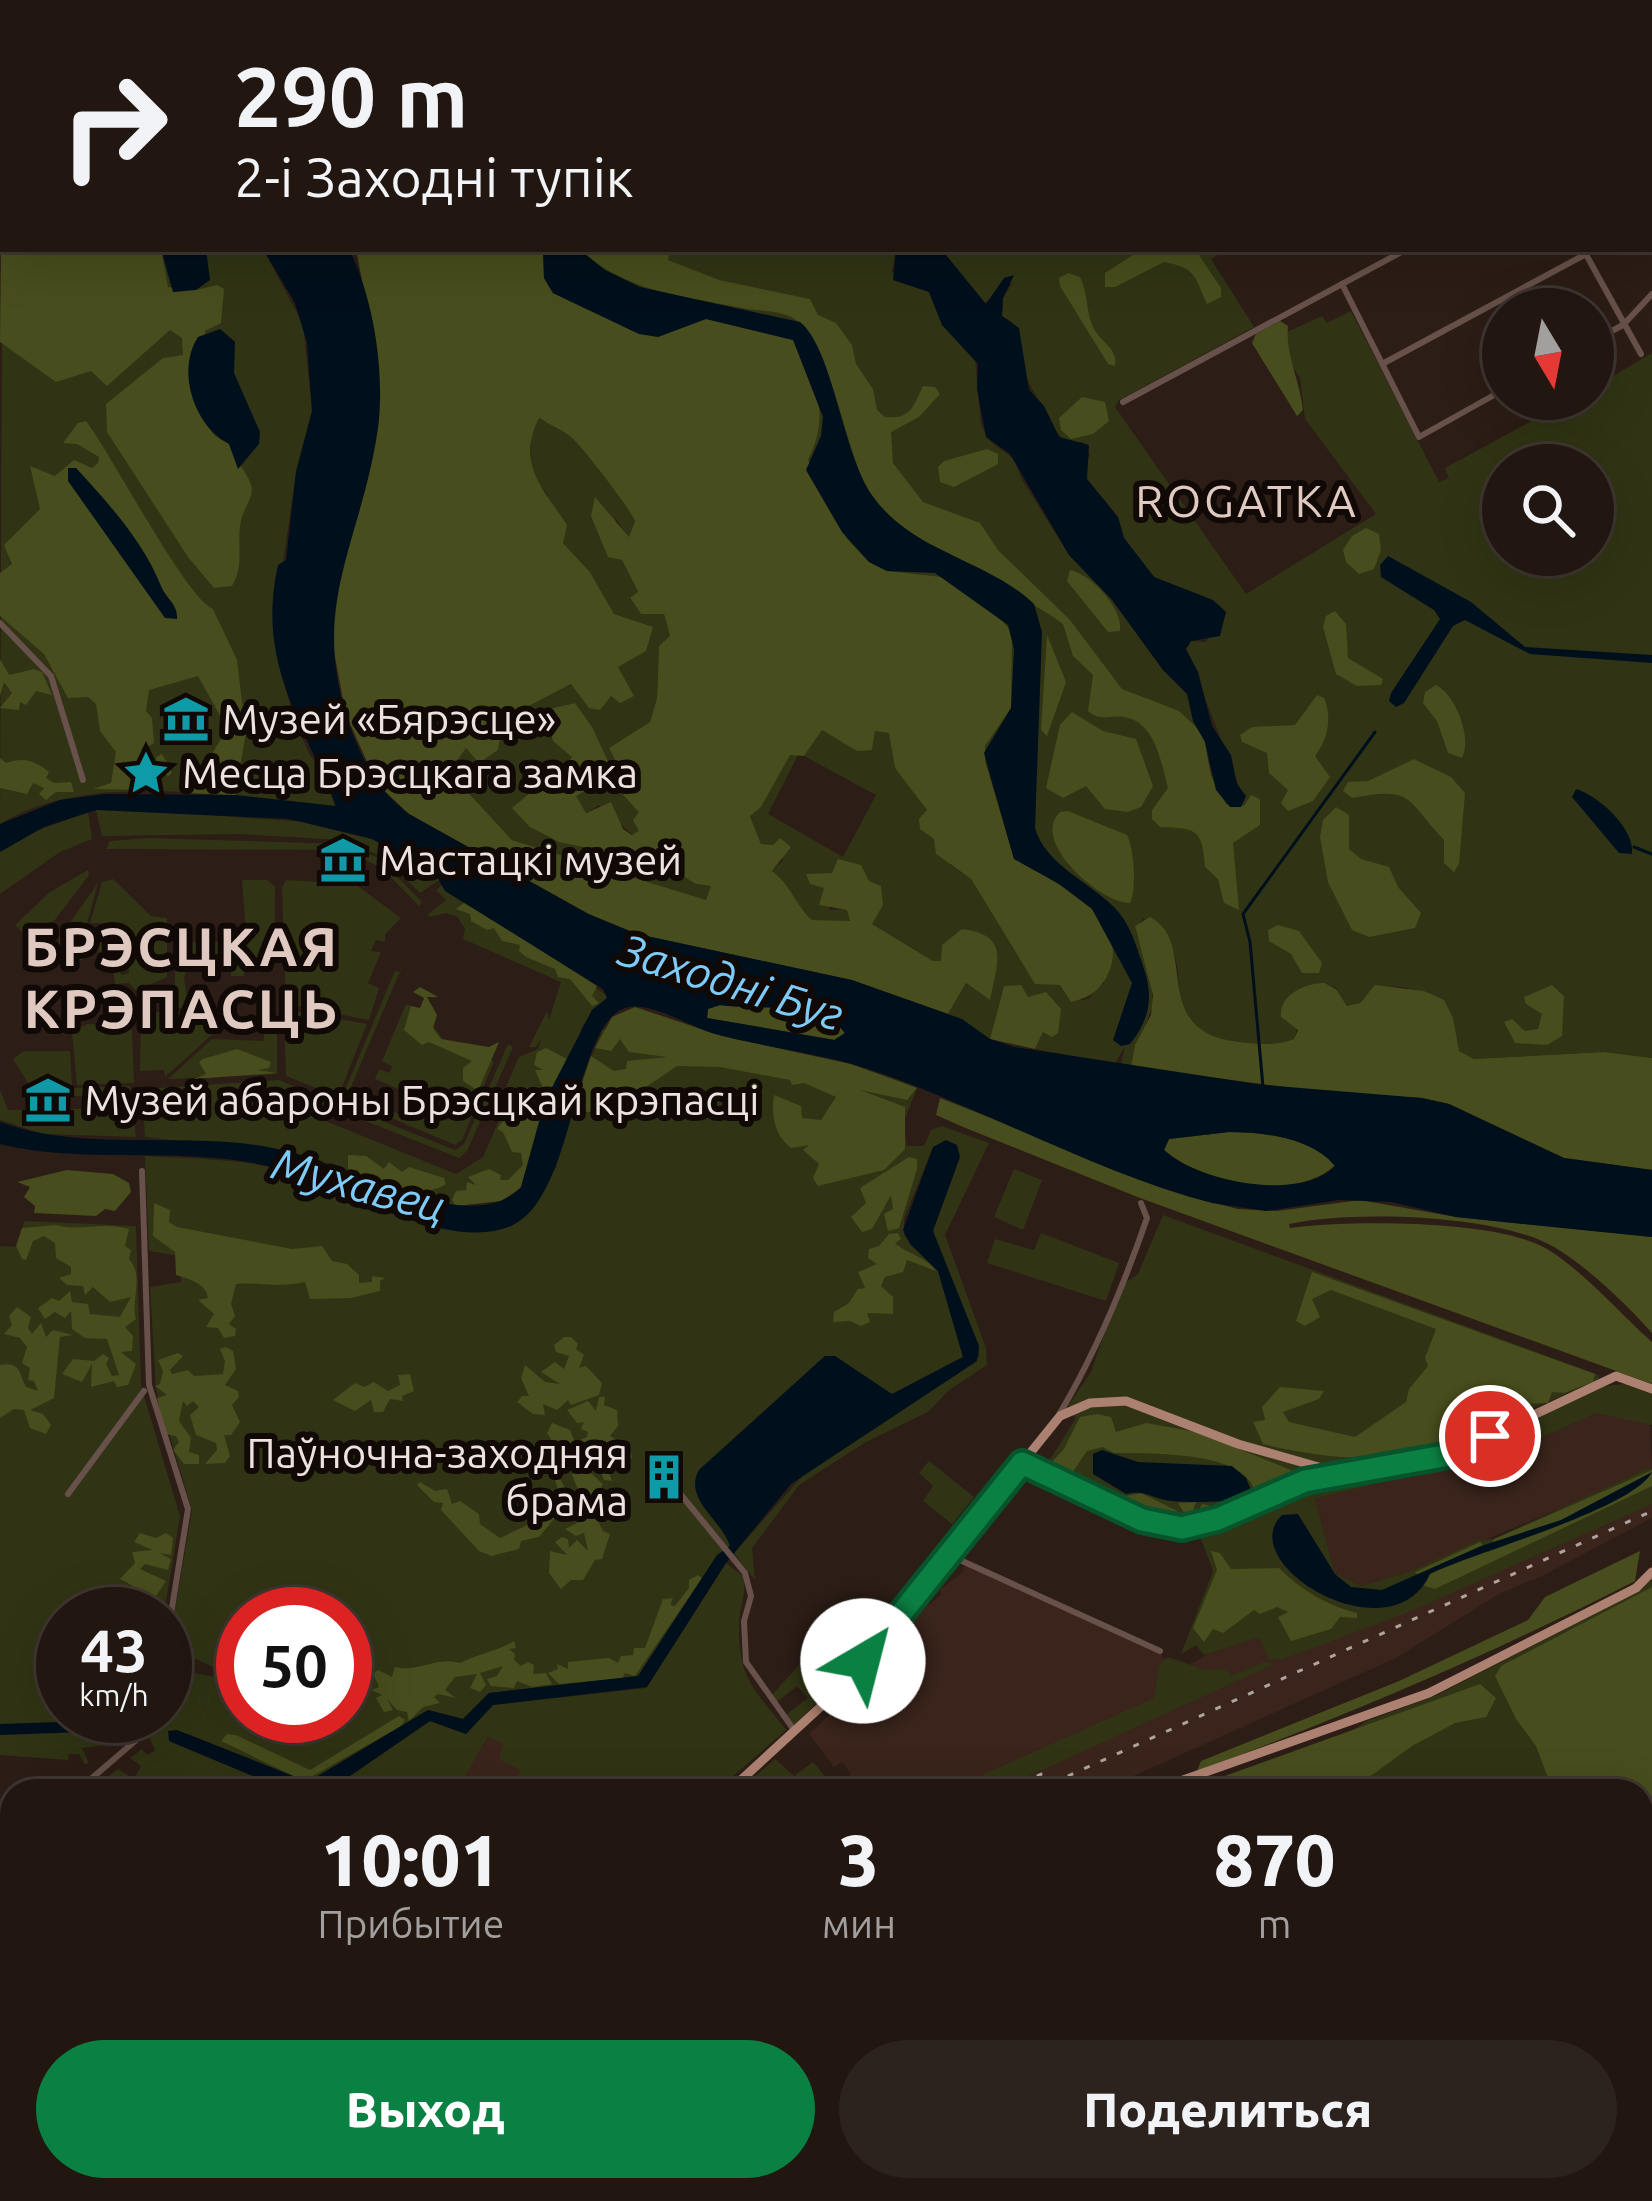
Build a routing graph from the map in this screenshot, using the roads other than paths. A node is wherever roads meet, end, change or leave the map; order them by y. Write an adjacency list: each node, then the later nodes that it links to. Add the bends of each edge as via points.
1 (1401, 252): 4 (street)
2 (1582, 252): 9 (street)
3 (1585, 252): 6 (street)
4 (1342, 284): 9 (street); 10 (street)
5 (1652, 294): 6 (street)
6 (1623, 325): 7 (street); 8 (street)
7 (1614, 330)
8 (1641, 354)
9 (1384, 363): 11 (street, via 1419,436)
10 (1123, 402)
11 (1482, 402)
12 (0, 623): 13 (street, via 51,676)
13 (83, 780)
14 (142, 1171): 27 (street, via 149,1385 188,1509)
15 (1141, 1203): 18 (street, via 1147,1218 1139,1240 1088,1368)
16 (1652, 1389): 21 (main road, via 1616,1376 1449,1455)
17 (144, 1391): 24 (street)
18 (1057, 1420): 19 (main road); 20 (main road, via 1090,1402 1126,1401)
19 (1022, 1463): 22 (street, via 1142,1520 1182,1528); 25 (main road)
20 (1308, 1466): 21 (main road); 22 (street)
21 (1343, 1474): 22 (street)
22 (1305, 1481)
23 (673, 1485): 29 (street, via 750,1585 746,1662)
24 (68, 1494)
25 (949, 1555): 28 (street); 29 (main road)
26 (1652, 1572): 33 (main road, via 1636,1588 1446,1686)
27 (175, 1587)
28 (1160, 1651)
29 (796, 1732): 32 (main road)
30 (134, 1743): 31 (street)
31 (91, 1779)
32 (743, 1779)
33 (1186, 1779)

